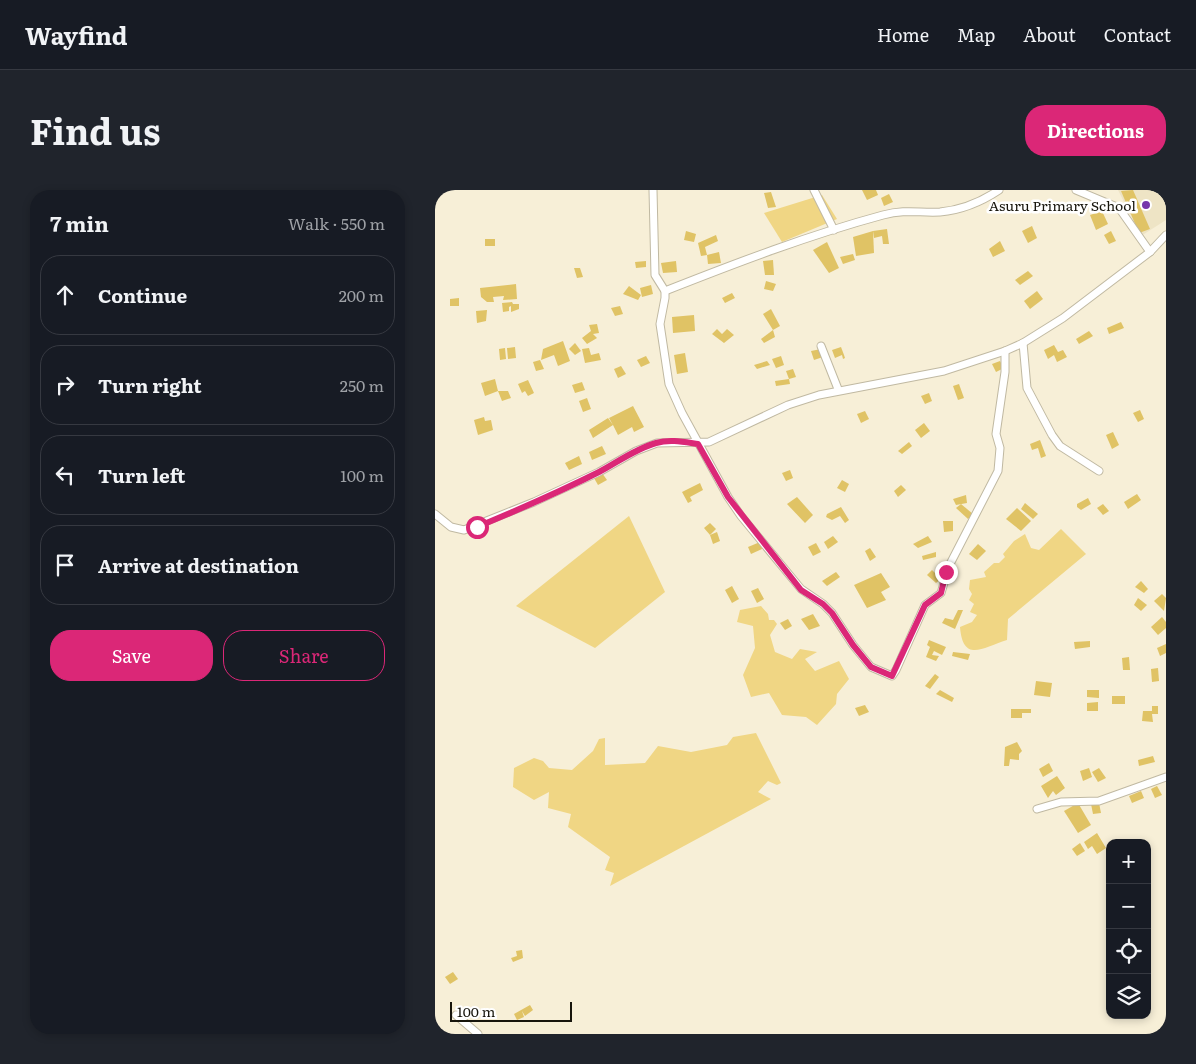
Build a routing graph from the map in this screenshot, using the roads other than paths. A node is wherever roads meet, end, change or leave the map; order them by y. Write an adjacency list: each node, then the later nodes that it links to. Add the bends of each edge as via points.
1 (653, 190): 8 (street, via 655,275)
2 (814, 190): 5 (street)
3 (999, 190): 5 (street, via 973,205 938,212 900,211)
4 (1076, 190): 7 (street, via 1119,208)
5 (834, 230): 8 (street)
6 (1166, 235): 7 (street)
7 (1150, 252): 9 (street, via 1063,318)
8 (665, 291): 13 (street, via 659,324 669,384)
9 (1023, 343): 11 (street); 14 (street, via 1027,388 1052,435 1061,446)
10 (821, 346): 12 (street)
11 (1005, 351): 12 (street, via 944,371 889,383); 13 (street, via 997,434 1000,448 998,471 949,566 941,593 925,605 892,676 871,667 827,608 801,590 728,497)
12 (838, 389): 13 (street)
13 (698, 444): 15 (street, via 657,442 534,502 464,530 451,527)
14 (1099, 471)
15 (435, 514)
16 (1166, 777): 17 (street, via 1099,801 1061,802)
17 (1037, 809)
18 (456, 1015): 19 (street)
19 (478, 1034)

